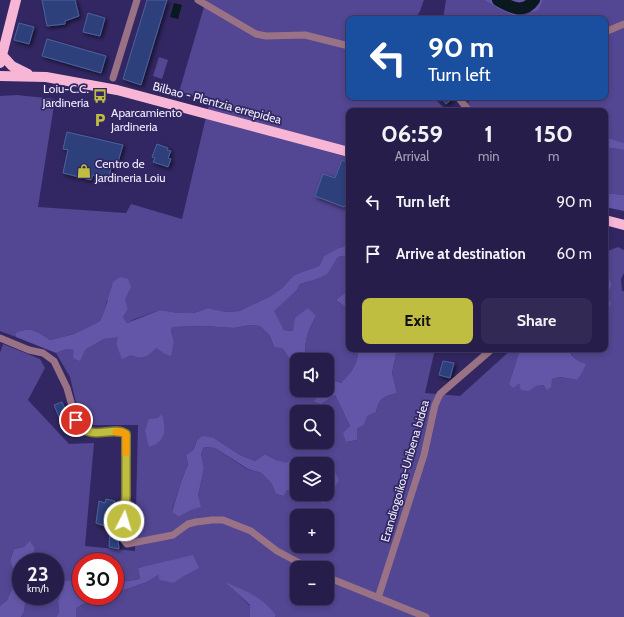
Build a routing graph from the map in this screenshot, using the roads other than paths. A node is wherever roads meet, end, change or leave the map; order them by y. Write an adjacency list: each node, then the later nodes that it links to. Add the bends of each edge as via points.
1 (16, 0): 7 (main road)
2 (136, 0): 10 (street)
3 (198, 0): 6 (street, via 256,34 304,35)
4 (624, 24): 5 (street)
5 (608, 31)
6 (346, 45)
7 (1, 57): 9 (main road, via 12,66)
8 (0, 76): 9 (main road)
9 (34, 76): 13 (main road, Bilbao - Plentzia errepidea, via 78,82 140,96)
10 (113, 78)
11 (460, 100): 12 (street)
12 (467, 108)
13 (346, 151)
14 (608, 221): 15 (main road)
15 (624, 225)
16 (0, 338): 18 (street, via 43,353 54,361 67,388 76,420 82,428 97,433 126,434 126,496 122,533 127,544 173,535 188,524 223,520 251,531 276,551)
17 (489, 352): 20 (street, Erandiogoikoa-Uribena bidea, via 440,394 422,462)
18 (295, 561)
19 (334, 580): 20 (street)
20 (378, 598): 21 (street)
21 (426, 617)

